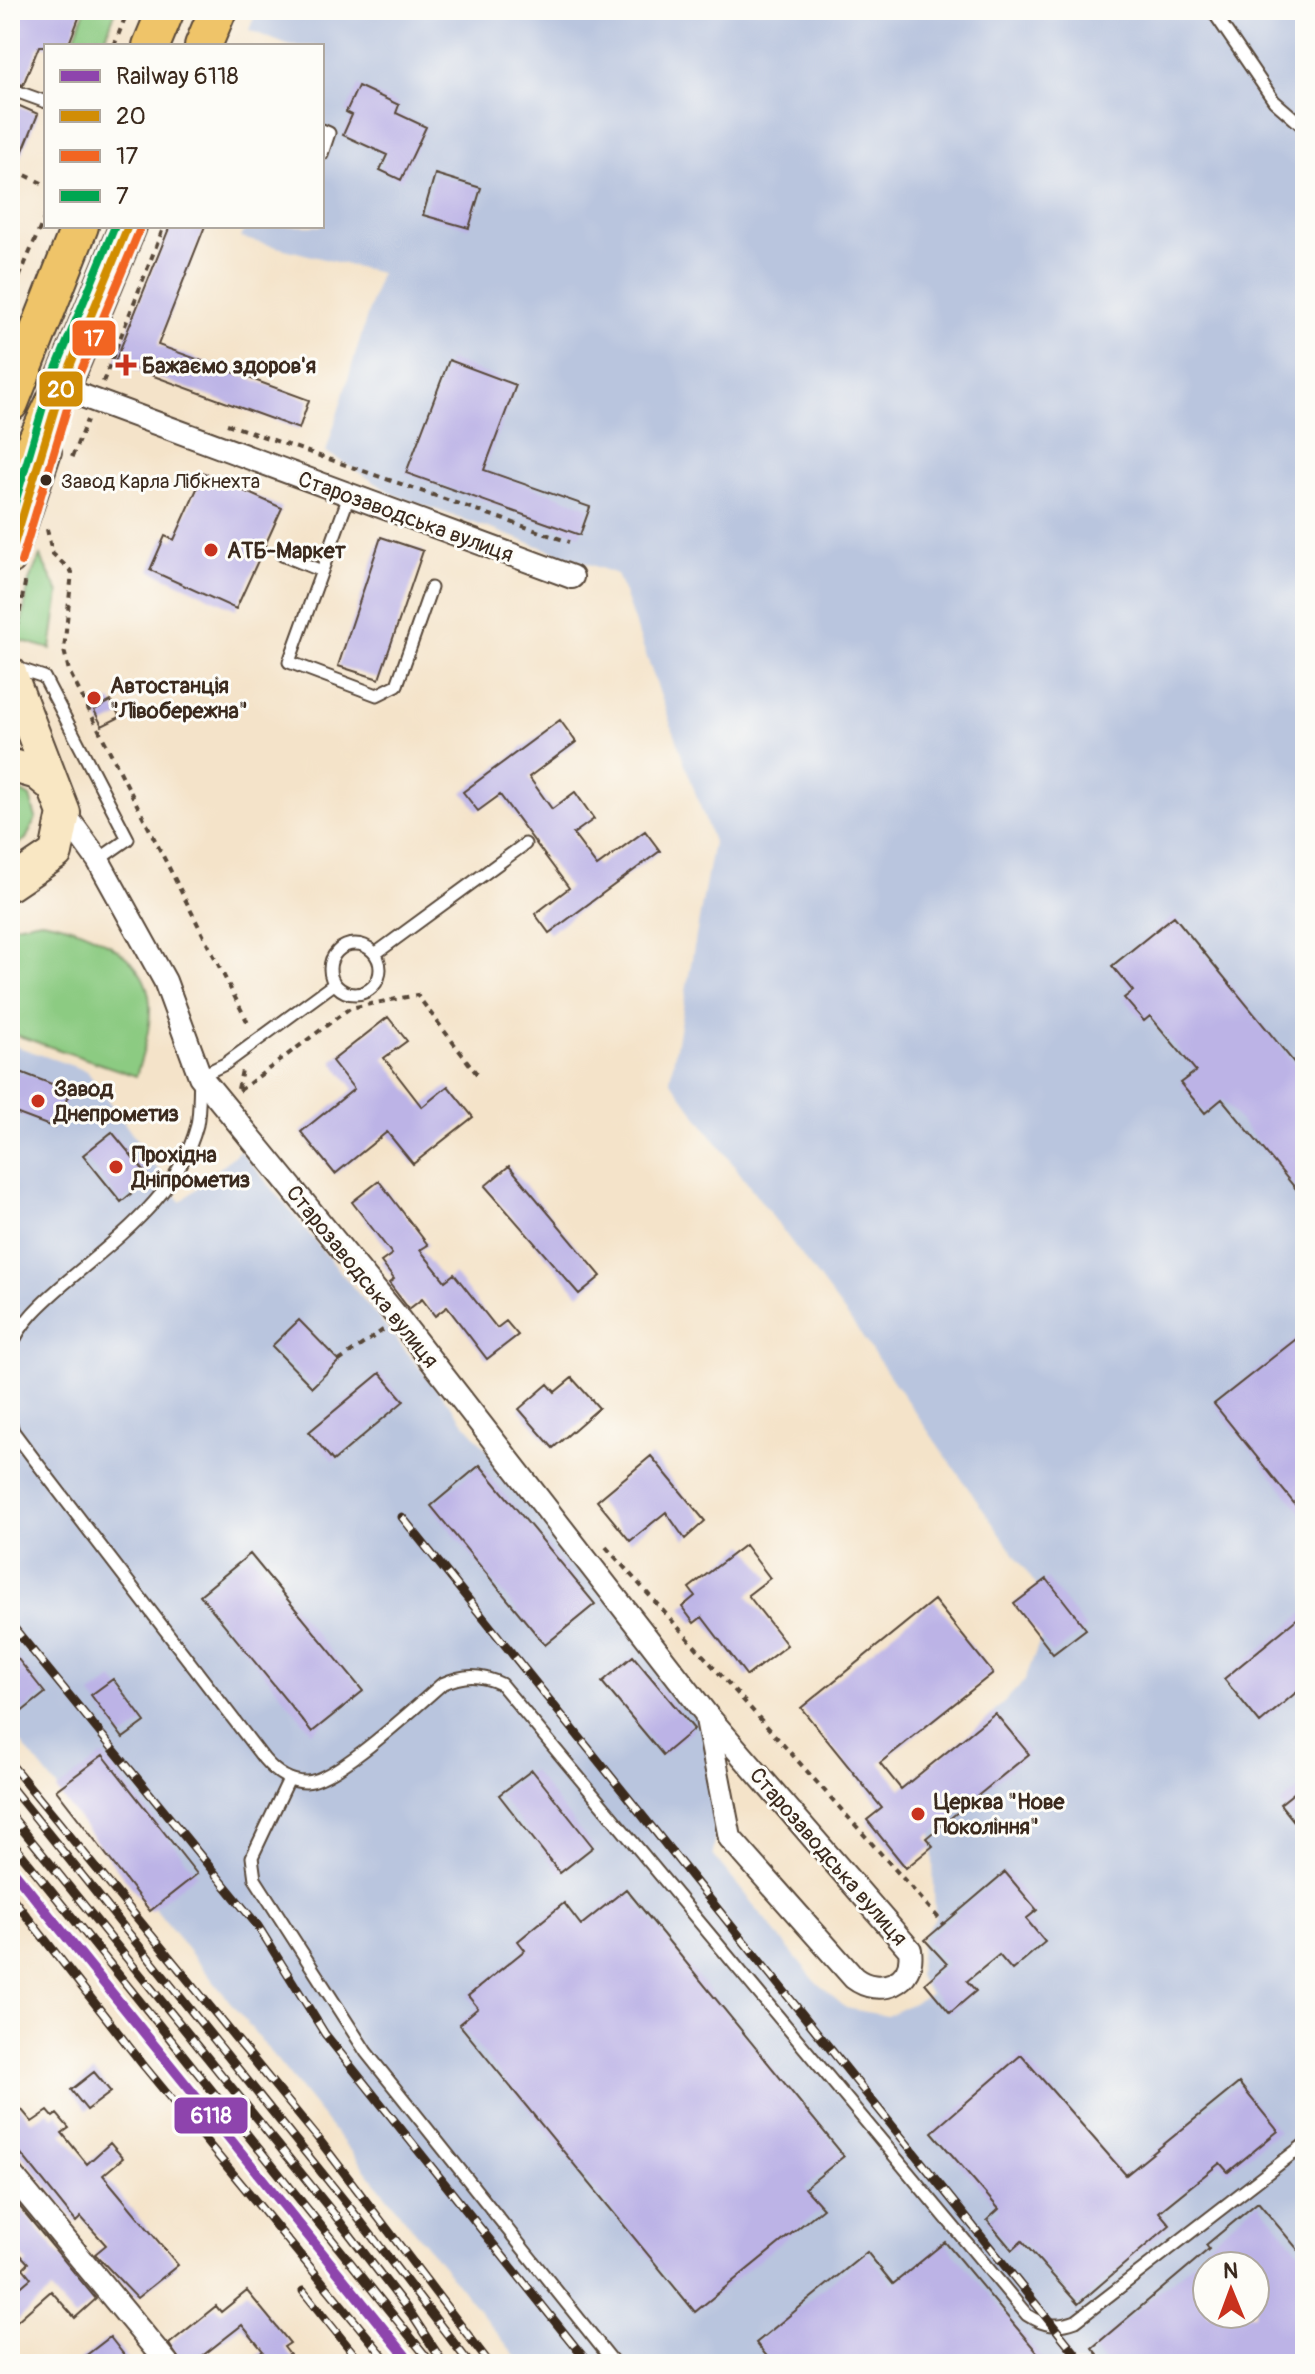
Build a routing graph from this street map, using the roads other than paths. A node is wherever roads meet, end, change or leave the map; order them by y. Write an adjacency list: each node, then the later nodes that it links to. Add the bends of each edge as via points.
1 (166, 10): 3 (main road)
2 (1212, 10): 6 (lane, via 1274,101)
3 (152, 44)
4 (10, 89): 5 (lane)
5 (44, 101)
6 (1305, 128)
7 (324, 131): 8 (lane, via 329,133)
8 (324, 148)
9 (79, 228): 12 (main road)
10 (127, 228): 11 (main road)
11 (75, 382): 13 (street, Старозаводська вулиця); 14 (main road); 16 (main road, via 39,471)
12 (13, 386)
13 (349, 496): 17 (lane); 18 (street, Старозаводська вулиця)
14 (10, 497)
15 (282, 555): 17 (lane)
16 (20, 563)
17 (322, 571): 19 (lane, via 289,662 377,695 397,685)
18 (572, 577)
19 (431, 588)
20 (10, 665): 25 (lane, via 44,677 128,839)
21 (10, 673): 23 (main road)
22 (10, 765): 23 (main road, via 37,773)
23 (58, 799): 25 (street, Старозаводська вулиця); 26 (main road, via 61,843)
24 (525, 844): 28 (lane)
25 (98, 860): 26 (street); 30 (street, Старозаводська вулиця, via 165,981)
26 (40, 866): 27 (main road)
27 (10, 884)
28 (375, 954): 29 (lane, via 361,944 336,951 329,967); 29 (lane, via 380,971 373,987 349,994)
29 (334, 984): 30 (lane)
30 (200, 1076): 31 (lane, via 197,1124 180,1169 151,1208 40,1305 17,1331); 33 (street, Старозаводська вулиця, via 399,1319)
31 (10, 1349)
32 (10, 1421): 34 (lane, via 20,1441 264,1759)
33 (706, 1714): 33 (street, Старозаводська вулиця, via 910,1950 912,1963 894,1984 873,1988 854,1978 730,1838)
34 (289, 1779): 35 (lane, via 305,1782 336,1771 456,1677 501,1684 1038,2322 1064,2326 1076,2321); 38 (lane, via 252,1857 255,1879 366,2052)
35 (1305, 2144)
36 (10, 2173): 37 (street)
37 (168, 2364)
38 (615, 2364)

